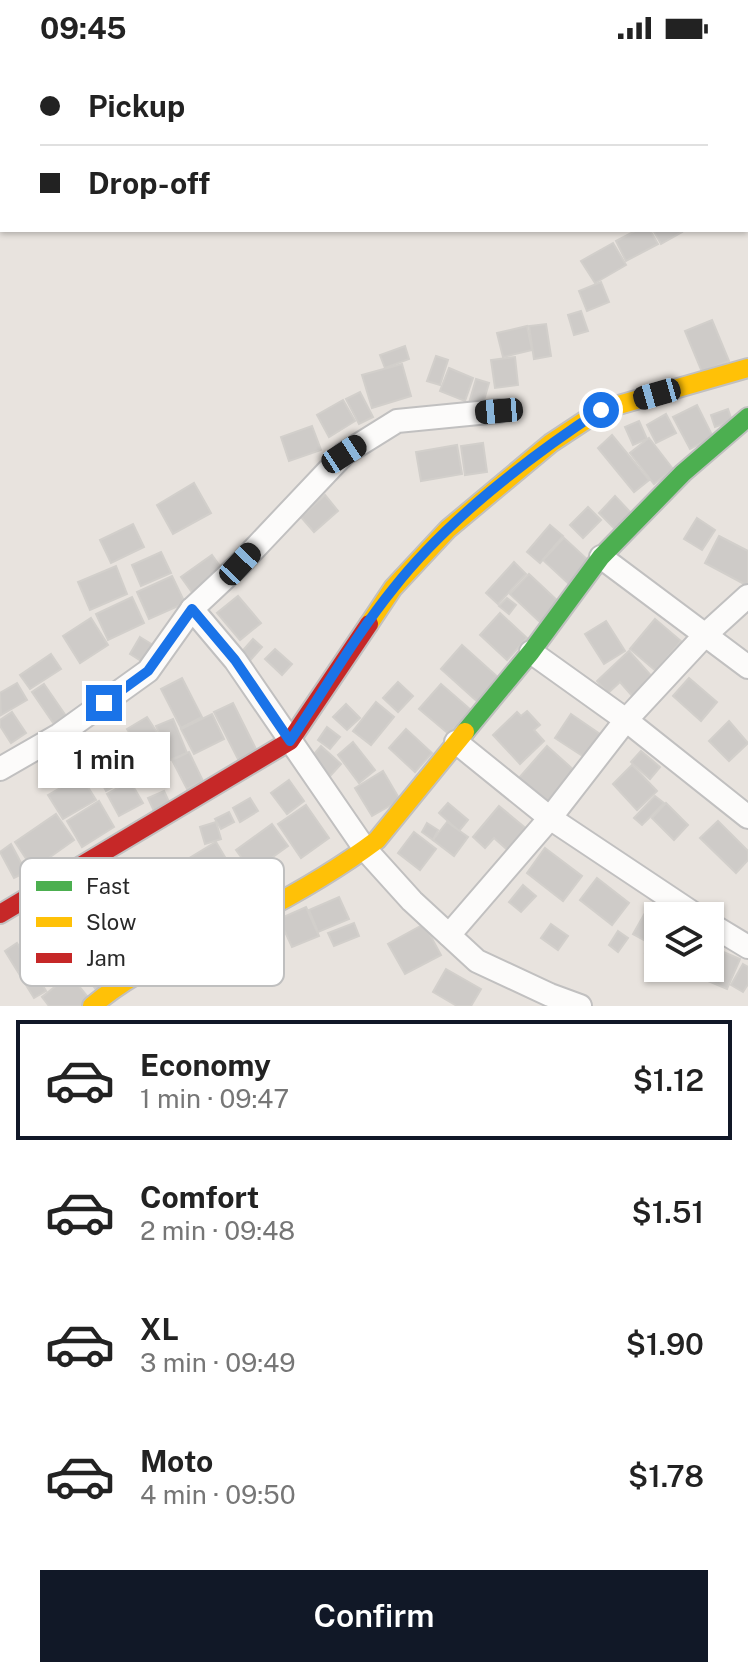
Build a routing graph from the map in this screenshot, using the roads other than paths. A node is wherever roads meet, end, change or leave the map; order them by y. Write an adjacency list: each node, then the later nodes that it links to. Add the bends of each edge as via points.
1 (748, 368): 11 (street, via 601,410 551,443 448,529 393,588)
2 (499, 411): 6 (street, via 397,421 344,454)
3 (748, 417): 4 (street, via 683,473)
4 (601, 557): 7 (street); 8 (street)
5 (748, 596): 7 (street)
6 (192, 609): 11 (street, via 235,660); 13 (street, via 148,671 59,735)
7 (705, 635): 9 (street); 10 (street)
8 (531, 652): 10 (street); 12 (street)
9 (748, 667)
10 (626, 720): 14 (street); 15 (street)
11 (290, 741): 16 (street); 17 (street)
12 (456, 742): 15 (street); 16 (street)
13 (0, 769)
14 (748, 817)
15 (550, 818): 20 (street); 23 (street)
16 (365, 849): 18 (street); 23 (street)
17 (94, 858)
18 (284, 898)
19 (20, 902): 21 (street)
20 (676, 902)
21 (0, 914)
22 (724, 932): 24 (street)
23 (449, 935): 27 (street, via 477,961)
24 (748, 947)
25 (117, 986): 26 (street)
26 (92, 1006)
27 (580, 1006)

